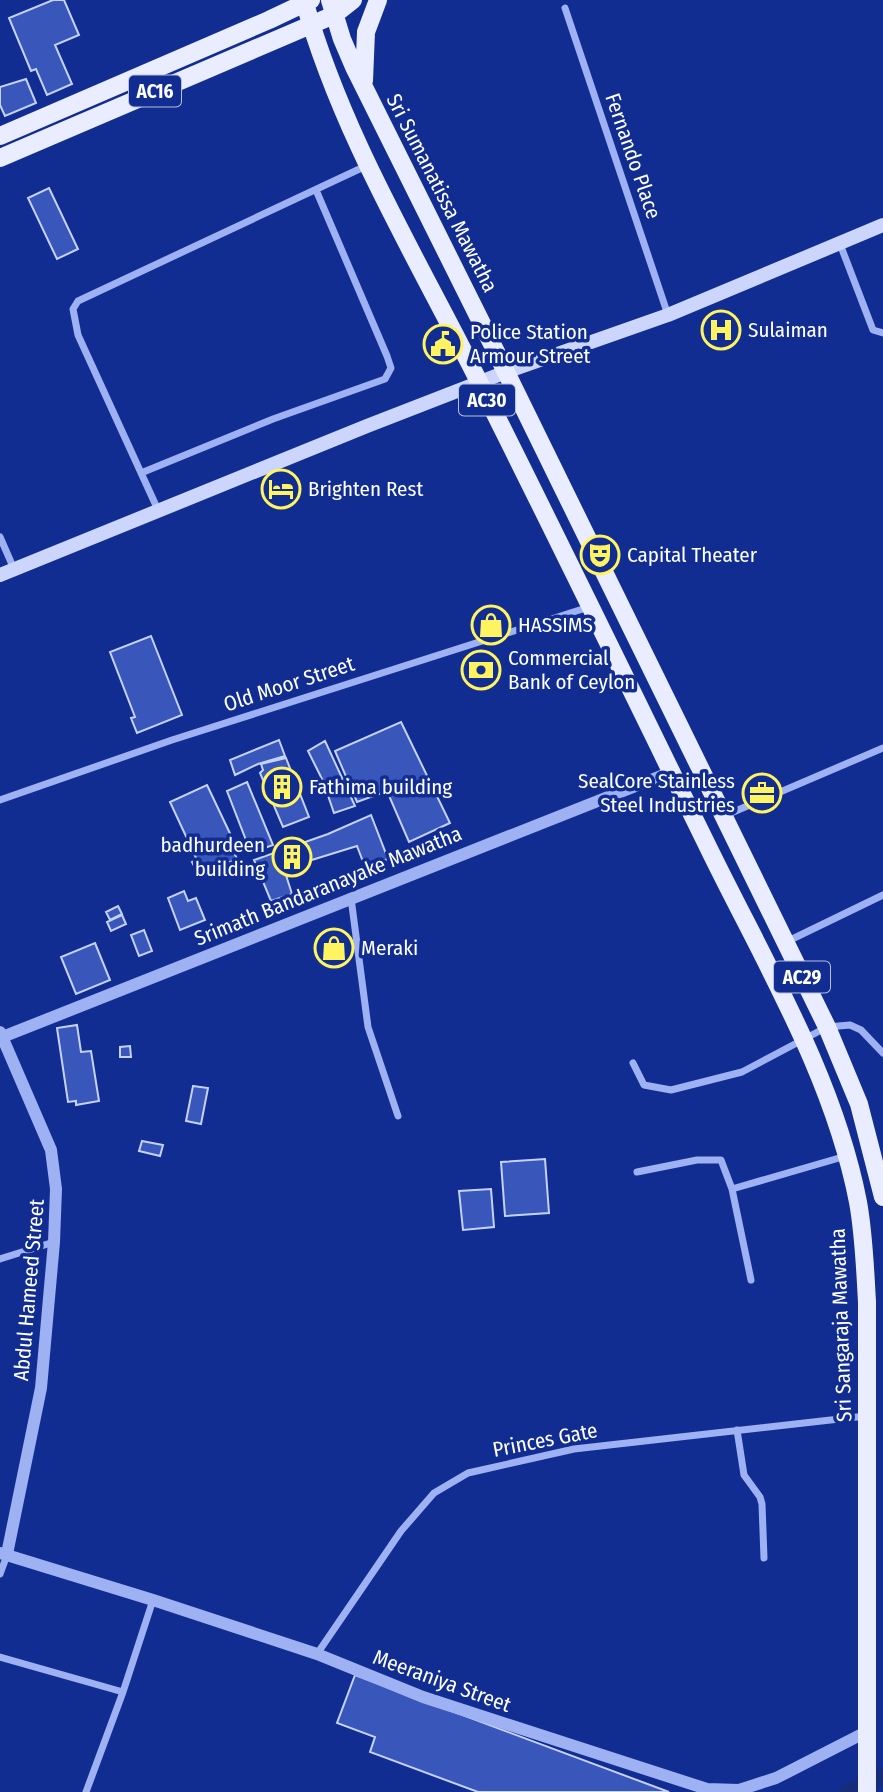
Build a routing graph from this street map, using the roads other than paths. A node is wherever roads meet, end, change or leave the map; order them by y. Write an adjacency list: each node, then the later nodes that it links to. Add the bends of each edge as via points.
1 (353, 0): 4 (main road)
2 (378, 0): 7 (main road, via 363,46)
3 (306, 1): 6 (main road); 8 (main road, AC16)
4 (332, 8): 6 (main road); 7 (main road, Sri Sumanatissa Mawatha / AC30)
5 (565, 8): 14 (street, Fernando Place)
6 (310, 25): 9 (main road, AC16); 10 (main road, AC30)
7 (364, 88): 16 (main road, Sri Sumanatissa Mawatha / AC30)
8 (0, 136)
9 (0, 158)
10 (368, 165): 11 (street); 17 (main road, AC30)
11 (316, 190): 18 (street, via 78,300 73,309 78,335); 18 (street, via 387,356 391,368 385,379)
12 (883, 225): 13 (main road)
13 (840, 244): 14 (main road); 15 (street, via 873,330)
14 (668, 315): 16 (main road)
15 (883, 332)
16 (506, 372): 17 (main road); 24 (main road, Sri Sumanatissa Mawatha / AC30)
17 (479, 383): 19 (main road); 22 (main road, AC30)
18 (141, 473): 19 (street)
19 (158, 510): 21 (main road)
20 (0, 537): 21 (street)
21 (7, 572)
22 (590, 607): 25 (main road, AC30); 26 (street, Old Moor Street, via 172,740)
23 (883, 748): 27 (street)
24 (699, 766): 27 (main road, AC29)
25 (671, 772): 29 (street, Srimath Bandaranayake Mawatha); 33 (main road, Sri Sangaraja Mawatha / AC29)
26 (0, 800)
27 (724, 817): 30 (main road, AC29)
28 (883, 895): 30 (street)
29 (351, 897): 32 (street, Srimath Bandaranayake Mawatha); 36 (street, via 368,1027)
30 (785, 943): 31 (main road, AC29)
31 (827, 1027): 33 (street); 34 (street, via 850,1025 861,1030); 40 (main road, AC29, via 859,1104)
32 (1, 1035): 41 (street, Abdul Hameed Street, via 51,1150 56,1189)
33 (803, 1039): 35 (street, via 742,1072 671,1090 644,1085); 37 (main road, Sri Sangaraja Mawatha / AC29)
34 (883, 1053)
35 (633, 1063)
36 (398, 1116)
37 (847, 1156): 39 (street); 44 (main road, Sri Sangaraja Mawatha / AC29, via 863,1241)
38 (637, 1172): 39 (street, via 696,1160 721,1160)
39 (732, 1189): 43 (street)
40 (883, 1197)
41 (54, 1242): 42 (street); 46 (street, Abdul Hameed Street, via 41,1388)
42 (0, 1259)
43 (751, 1280)
44 (867, 1416): 45 (street, Princes Gate); 53 (main road, Sri Sangaraja Mawatha / AC29)
45 (737, 1430): 47 (street, via 744,1475 762,1504); 50 (street, Princes Gate, via 574,1449 468,1473 434,1493 401,1531)
46 (4, 1554): 48 (street); 49 (street, Meeraniya Street)
47 (764, 1558)
48 (0, 1574)
49 (153, 1600): 50 (street, Meeraniya Street); 52 (street)
50 (317, 1654): 53 (street, Meeraniya Street, via 423,1697 707,1789 739,1790 776,1778)
51 (0, 1657): 52 (street)
52 (123, 1692): 54 (street)
53 (868, 1731): 55 (main road, Sri Sangaraja Mawatha / AC29)
54 (86, 1792)
55 (867, 1792)

